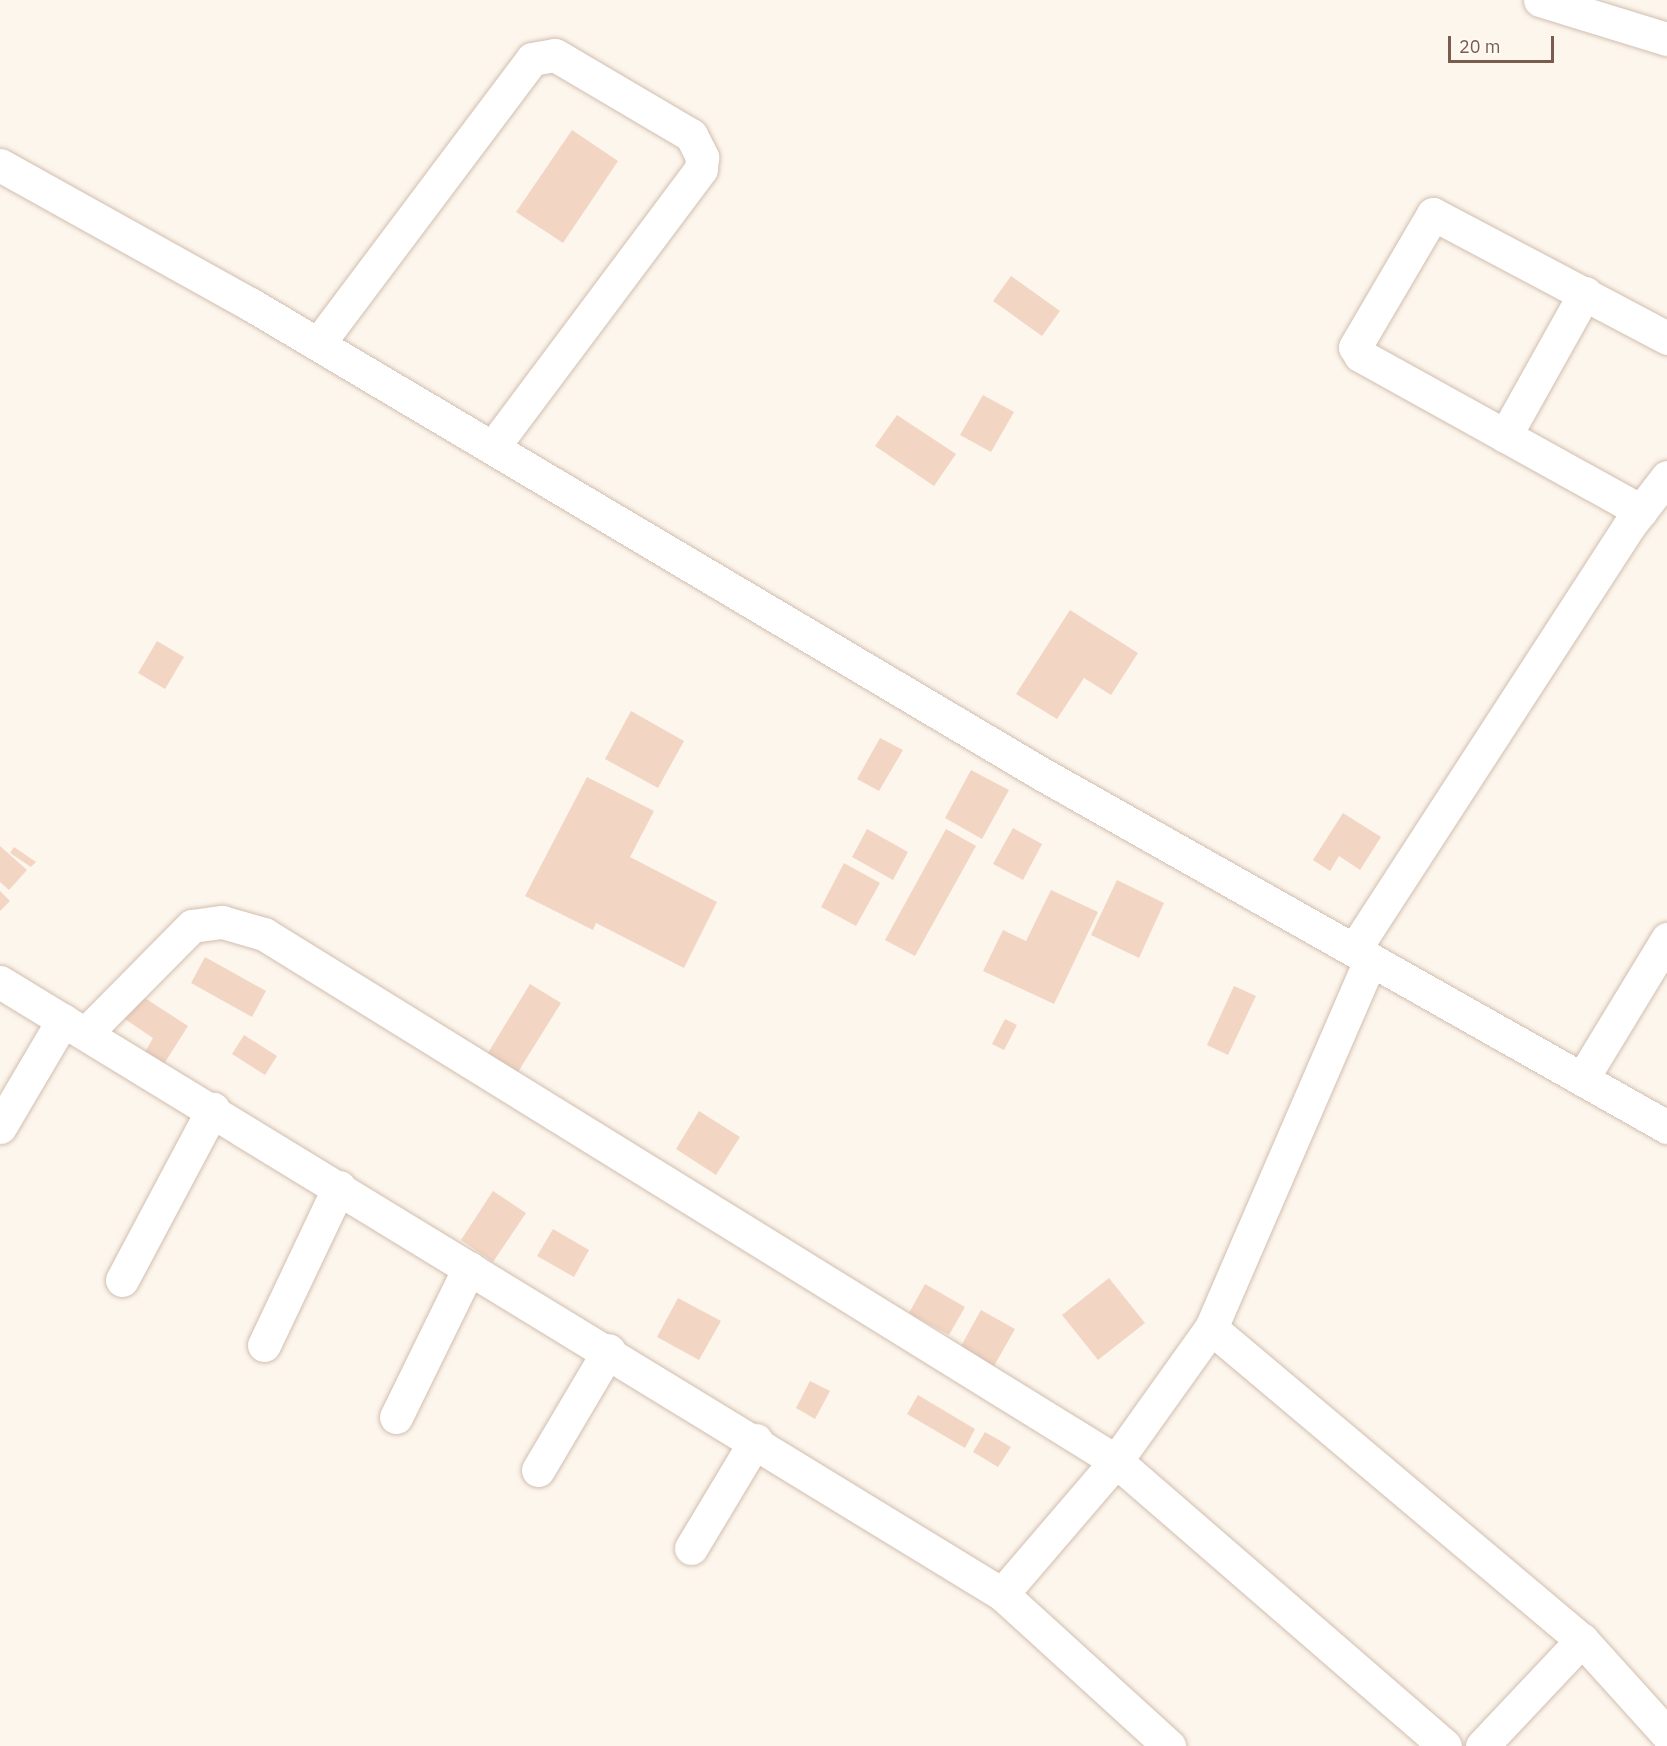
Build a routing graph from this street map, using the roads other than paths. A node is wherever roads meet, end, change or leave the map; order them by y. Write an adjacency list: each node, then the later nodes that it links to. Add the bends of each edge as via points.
1 (1540, 0): 2 (street)
2 (1667, 39)
3 (0, 165): 6 (street)
4 (1586, 293): 5 (street); 7 (street); 7 (street, via 1433,214 1358,339 1360,355)
5 (1667, 338)
6 (318, 344): 8 (street); 8 (street, via 532,59 555,55 691,135 702,157 701,169)
7 (1505, 436): 10 (street)
8 (493, 447): 12 (street, via 1042,774)
9 (1667, 477): 10 (street)
10 (1641, 511): 12 (street)
11 (1667, 939): 15 (street)
12 (1362, 955): 15 (street); 22 (street)
13 (0, 982): 14 (street)
14 (75, 1026): 16 (street); 17 (street); 27 (street, via 192,926 222,922 264,934)
15 (1582, 1079): 18 (street)
16 (213, 1109): 19 (street); 21 (street)
17 (0, 1126)
18 (1667, 1127)
19 (339, 1188): 20 (street); 23 (street)
20 (469, 1268): 24 (street); 25 (street)
21 (122, 1280)
22 (1211, 1328): 27 (street); 31 (street)
23 (264, 1345)
24 (609, 1350): 26 (street); 28 (street)
25 (396, 1417)
26 (756, 1440): 29 (street); 30 (street, via 836,1497)
27 (1116, 1461): 30 (street); 34 (street)
28 (538, 1470)
29 (692, 1548)
30 (1002, 1594): 33 (street)
31 (1582, 1640): 32 (street); 35 (street)
32 (1667, 1734)
33 (1169, 1746)
34 (1445, 1746)
35 (1482, 1746)

